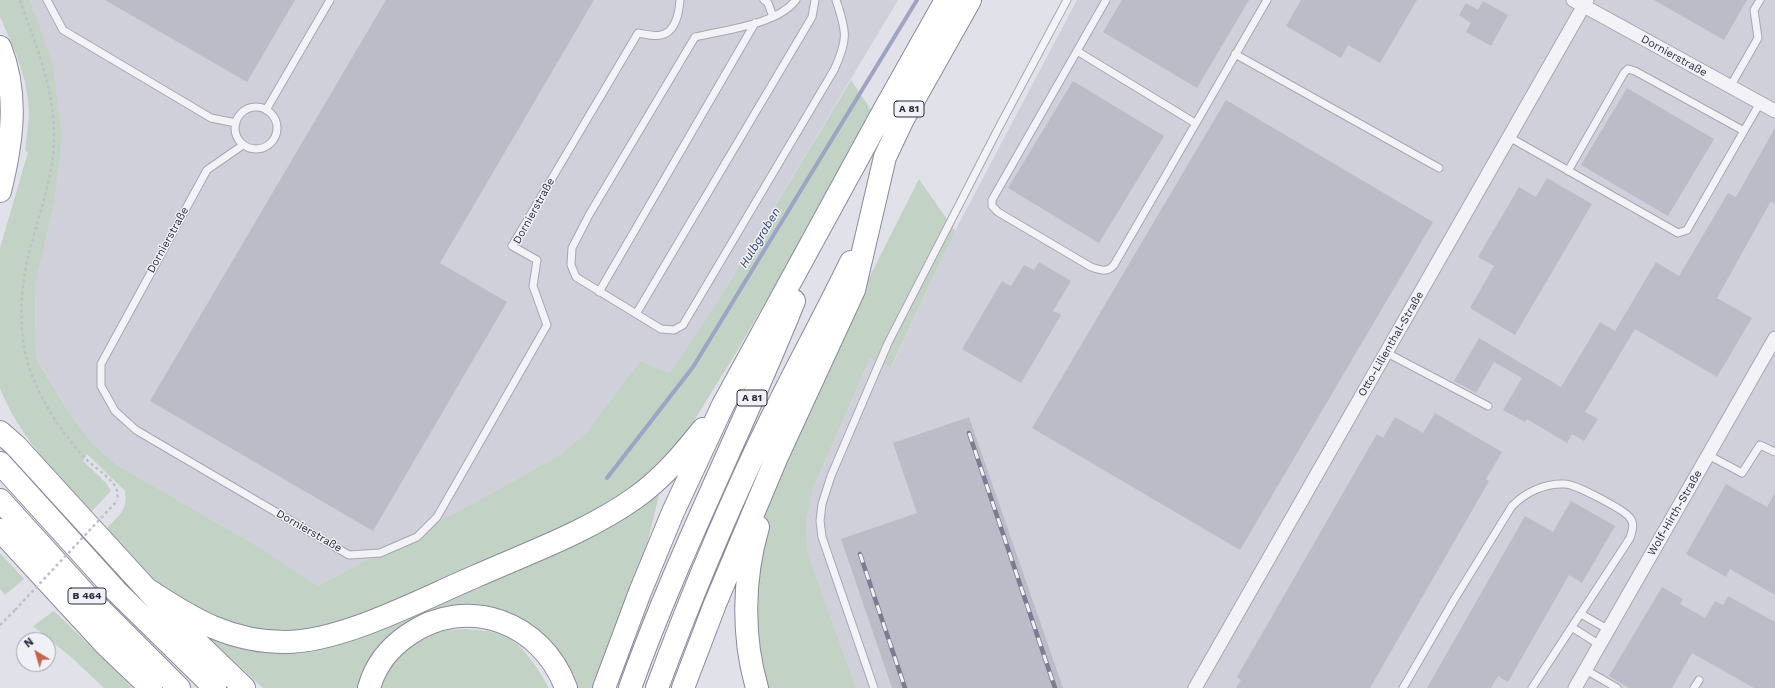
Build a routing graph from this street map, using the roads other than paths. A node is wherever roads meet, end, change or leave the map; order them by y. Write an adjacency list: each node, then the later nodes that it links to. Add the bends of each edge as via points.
1 (48, 0): 27 (lane, via 63,30 211,118)
2 (330, 0): 23 (lane)
3 (680, 0): 30 (lane, Dornierstraße, via 677,20 670,30 662,35 638,33 512,246 537,260 532,286 547,325 437,517 417,537 380,553 350,555 136,430 115,410 101,386 101,364 207,170)
4 (764, 0): 15 (lane, via 768,3)
5 (796, 0): 15 (lane, via 790,7)
6 (815, 0): 36 (lane, via 812,17)
7 (836, 0): 36 (lane, via 845,27 844,48 834,70 683,325 674,330 661,329)
8 (946, 0): 25 (highway, A 81)
9 (970, 0): 34 (highway, A 81, via 903,119 885,157)
10 (1067, 0): 70 (lane, via 993,137 888,343 848,434 822,504 822,537)
11 (1106, 0): 18 (lane)
12 (1266, 0): 19 (lane)
13 (1760, 0): 21 (lane, via 1754,10 1758,38)
14 (1581, 2): 21 (street, Dornierstraße); 29 (street, Otto-Lilienthal-Straße)
15 (773, 17): 16 (lane)
16 (755, 23): 35 (lane); 35 (lane, via 695,37 593,208 572,248 571,265 576,277)
17 (0, 47): 20 (highway, via 7,64)
18 (1076, 51): 26 (lane); 26 (lane, via 992,200 992,206 998,212 1091,267 1109,270)
19 (1235, 54): 26 (lane); 31 (lane)
20 (5, 77): 33 (highway, via 13,113)
21 (1730, 87): 22 (street, Dornierstraße)
22 (1760, 103): 24 (street, Dornierstraße); 28 (lane)
23 (266, 110): 27 (lane, via 257,107 248,109 240,115); 30 (lane, via 274,118 277,129 274,140 265,148 253,149)
24 (1775, 111)
25 (883, 112): 39 (highway); 66 (highway, A 81, via 799,290 701,512)
26 (1196, 122)
27 (236, 123): 30 (lane, via 236,135)
28 (1744, 131): 32 (lane, via 1687,230 1678,233); 32 (lane, via 1628,69)
29 (1509, 137): 32 (lane); 38 (street, Otto-Lilienthal-Straße)
30 (243, 145)
31 (1439, 168)
32 (1568, 171)
33 (0, 191)
34 (868, 227): 47 (highway, via 854,290); 67 (highway, A 81, via 774,413 731,506 694,590)
35 (599, 292): 36 (lane)
36 (636, 314)
37 (1773, 346): 45 (street, Wolf-Hirth-Straße)
38 (1386, 352): 40 (lane); 71 (street, Otto-Lilienthal-Straße)
39 (723, 405): 50 (highway, via 659,478 635,498 615,510 547,545 414,603 334,634 287,642 249,640 191,618); 65 (highway, via 668,524)
40 (1488, 406)
41 (0, 417): 43 (highway)
42 (0, 432): 43 (highway)
43 (16, 446): 50 (highway)
44 (1775, 452): 45 (lane, via 1760,444 1742,474)
45 (1708, 455): 53 (street, Wolf-Hirth-Straße)
46 (0, 463): 61 (highway, B 464, via 116,590)
47 (767, 481): 68 (highway); 69 (highway, via 747,593 747,636)
48 (0, 500): 60 (highway, B 464, via 87,596)
49 (0, 530): 54 (highway, B 464)
50 (150, 591): 62 (highway, via 184,630)
51 (1582, 614): 52 (lane); 53 (lane); 72 (lane, via 1630,538 1634,526 1631,518 1624,512 1586,491 1566,483 1553,484 1522,496 1512,506)
52 (1573, 628): 55 (lane); 73 (lane)
53 (1609, 630): 55 (street, Wolf-Hirth-Straße)
54 (106, 645): 58 (highway); 59 (highway, B 464)
55 (1600, 645): 56 (street, Wolf-Hirth-Straße)
56 (1586, 670): 74 (street, Wolf-Hirth-Straße); 75 (lane)
57 (1698, 680): 76 (lane)
58 (139, 688)
59 (151, 688)
60 (179, 688)
61 (215, 688)
62 (244, 688)
63 (369, 688): 64 (highway, via 382,660 397,643 419,627 440,619 471,616 506,623 528,635 554,662)
64 (566, 688)
65 (604, 688)
66 (630, 688)
67 (657, 688)
68 (683, 688)
69 (757, 688)
70 (874, 688)
71 (1195, 688)
72 (1403, 688)
73 (1532, 688)
74 (1575, 688)
75 (1617, 688)
76 (1694, 688)

